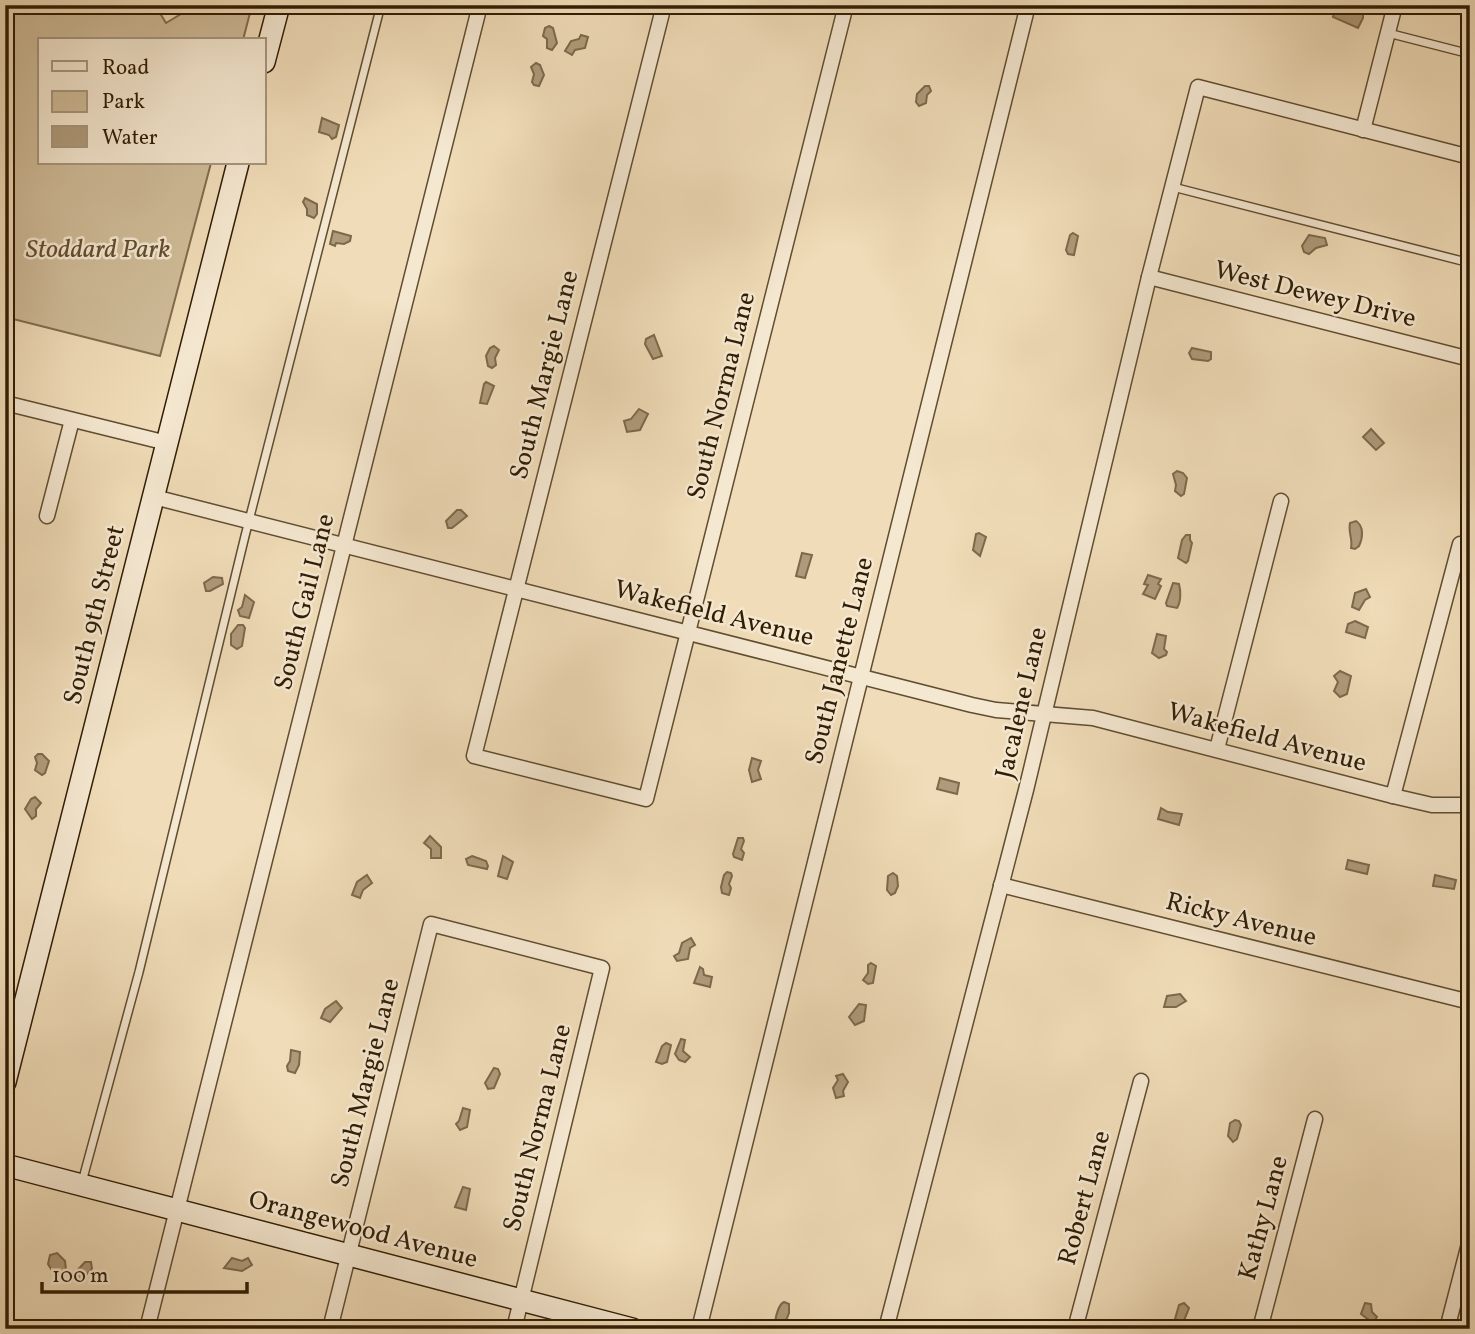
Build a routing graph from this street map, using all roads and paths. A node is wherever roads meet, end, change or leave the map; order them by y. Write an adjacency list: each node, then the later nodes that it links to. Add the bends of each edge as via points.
1 (279, 5): 9 (street)
2 (381, 5): 24 (lane)
3 (480, 5): 26 (street, South Gail Lane)
4 (664, 5): 27 (street, South Margie Lane)
5 (846, 5): 28 (street, South Norma Lane)
6 (1028, 5): 29 (street, South Janette Lane)
7 (1395, 5): 8 (street)
8 (1388, 33): 10 (lane); 11 (street)
9 (266, 54)
10 (1470, 54)
11 (1363, 130): 12 (street); 14 (street, Jacalene Lane, via 1198,87)
12 (1470, 157)
13 (239, 164): 20 (street, South 9th Street)
14 (1173, 187): 15 (lane); 16 (street, Jacalene Lane)
15 (1470, 263)
16 (1149, 277): 17 (street, West Dewey Drive); 30 (street, Jacalene Lane)
17 (1470, 359)
18 (5, 403): 19 (street)
19 (72, 420): 20 (street); 23 (street)
20 (167, 443): 21 (street, South 9th Street)
21 (154, 497): 24 (street, Wakefield Avenue); 39 (street, South 9th Street)
22 (1281, 501): 31 (street)
23 (47, 516)
24 (249, 522): 26 (street, Wakefield Avenue); 42 (lane, via 139,972)
25 (1460, 544): 32 (street)
26 (344, 546): 27 (street, Wakefield Avenue); 43 (street, South Gail Lane)
27 (516, 590): 28 (street, Wakefield Avenue); 33 (street, South Margie Lane, via 474,756)
28 (687, 632): 29 (street, Wakefield Avenue); 33 (street, South Norma Lane)
29 (861, 676): 30 (street, Wakefield Avenue, via 996,710); 51 (street, South Janette Lane)
30 (1044, 713): 31 (street, Wakefield Avenue, via 1093,719); 35 (street, Jacalene Lane)
31 (1217, 750): 32 (street, Wakefield Avenue)
32 (1393, 796): 34 (street, Wakefield Avenue)
33 (646, 799)
34 (1470, 805)
35 (1001, 884): 37 (street, Ricky Avenue); 52 (street, Jacalene Lane)
36 (431, 923): 45 (street, South Margie Lane); 46 (street, South Norma Lane, via 602,968)
37 (1470, 1002)
38 (1141, 1081): 53 (street, Robert Lane)
39 (5, 1082)
40 (1315, 1119): 54 (street, Kathy Lane)
41 (5, 1165): 42 (street, Orangewood Avenue)
42 (81, 1184): 43 (street, Orangewood Avenue)
43 (178, 1210): 45 (street, Orangewood Avenue); 47 (street, South Gail Lane)
44 (1470, 1240): 55 (street)
45 (348, 1255): 46 (street, Orangewood Avenue); 48 (street, South Margie Lane)
46 (521, 1300): 49 (street, South Norma Lane); 50 (street, Orangewood Avenue)
47 (147, 1329)
48 (330, 1329)
49 (514, 1329)
50 (632, 1329)
51 (699, 1329)
52 (886, 1329)
53 (1075, 1329)
54 (1260, 1329)
55 (1447, 1329)

